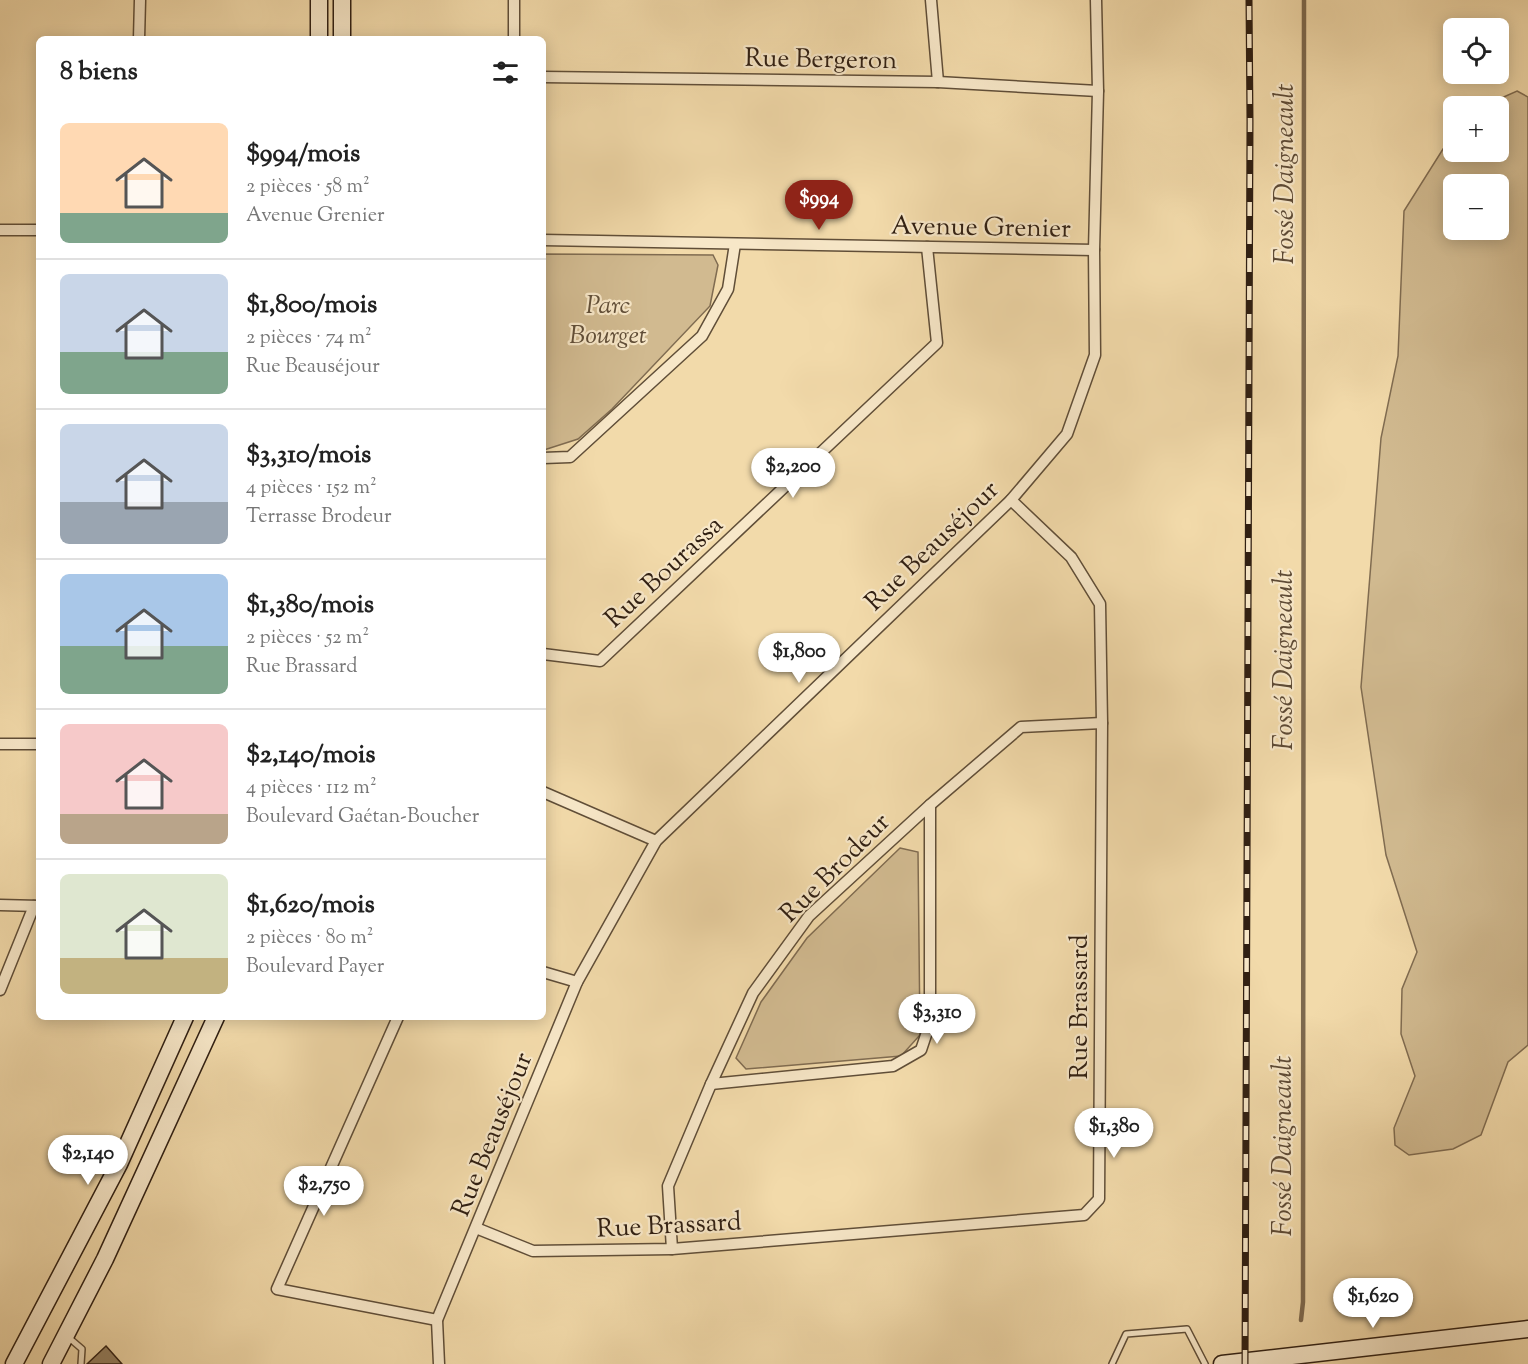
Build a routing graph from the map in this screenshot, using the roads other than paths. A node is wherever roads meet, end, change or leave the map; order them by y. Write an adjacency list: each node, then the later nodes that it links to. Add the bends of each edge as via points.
1 (140, 0): 7 (street)
2 (320, 0): 8 (main road)
3 (342, 0): 9 (main road)
4 (514, 0): 10 (street)
5 (931, 0): 12 (street)
6 (1096, 0): 13 (street, Rue Beauséjour)
7 (139, 36)
8 (319, 36)
9 (342, 36)
10 (514, 36)
11 (546, 77): 12 (street, Rue Bergeron)
12 (938, 82): 13 (street, Rue Bergeron)
13 (1098, 91): 19 (street, Rue Beauséjour)
14 (0, 230): 15 (street)
15 (36, 230)
16 (546, 240): 17 (street, Avenue Grenier)
17 (735, 244): 18 (street, Avenue Grenier); 20 (street, via 728,289 702,336 570,457)
18 (927, 247): 19 (street, Avenue Grenier); 22 (street, Rue Bourassa, via 937,343 600,660)
19 (1095, 250): 21 (street, Rue Beauséjour, via 1095,354 1067,434)
20 (546, 458)
21 (1011, 500): 23 (street, Rue Brassard, via 1071,557 1100,604); 28 (street, Rue Beauséjour)
22 (546, 654)
23 (1102, 723): 27 (street, Rue Brodeur, via 1021,727); 40 (street, Rue Brassard, via 1100,1199 1084,1215)
24 (0, 744): 25 (street)
25 (36, 744)
26 (546, 793): 28 (street)
27 (930, 805): 38 (street, Rue Brodeur, via 809,916 753,993); 38 (street, via 930,1023 921,1050 893,1066)
28 (656, 841): 33 (street, Rue Beauséjour)
29 (0, 905): 30 (street)
30 (36, 906)
31 (36, 908): 34 (street)
32 (546, 973): 33 (street)
33 (578, 982): 39 (street, Rue Beauséjour)
34 (0, 990)
35 (184, 1020): 44 (main road, via 119,1164)
36 (215, 1020): 43 (main road)
37 (397, 1020): 41 (street, via 277,1289)
38 (711, 1084): 40 (street, Rue Brodeur, via 668,1186)
39 (476, 1228): 40 (street, Rue Brassard, via 533,1251); 41 (street, Rue Beauséjour)
40 (672, 1249)
41 (437, 1320): 47 (street, Rue Beauséjour)
42 (1528, 1329): 50 (main road)
43 (66, 1335): 45 (main road); 46 (lane, via 82,1349)
44 (14, 1364)
45 (51, 1364)
46 (80, 1364)
47 (439, 1364)
48 (1112, 1364): 49 (lane, via 1126,1334 1187,1329)
49 (1204, 1364)
50 (1222, 1364)

